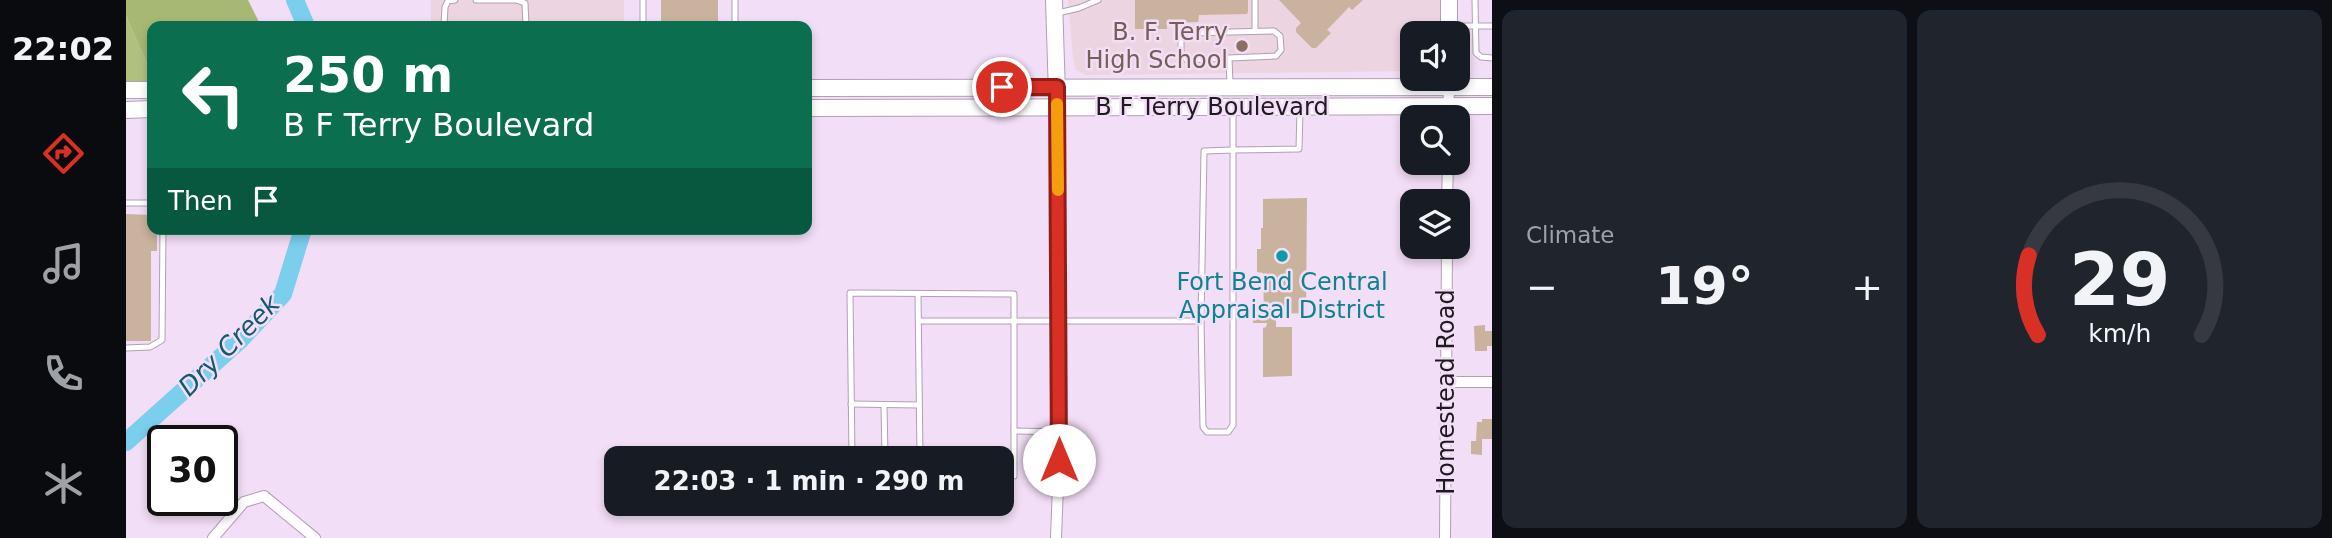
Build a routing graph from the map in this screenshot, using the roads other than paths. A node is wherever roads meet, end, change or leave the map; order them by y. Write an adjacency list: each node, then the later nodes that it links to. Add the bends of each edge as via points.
1 (455, 0): 11 (lane, via 448,1)
2 (476, 0): 12 (lane, via 525,3)
3 (643, 0): 13 (lane)
4 (735, 0): 14 (lane)
5 (1098, 0): 9 (lane)
6 (1255, 0): 19 (lane)
7 (1449, 0): 15 (main road)
8 (1475, 0): 16 (lane)
9 (1085, 3): 10 (lane, via 1063,13)
10 (1055, 6): 24 (main road)
11 (444, 21)
12 (526, 21)
13 (643, 21)
14 (735, 21)
15 (1449, 21)
16 (1476, 26): 17 (lane); 18 (lane); 21 (lane, via 1476,52)
17 (1492, 26)
18 (1470, 27)
19 (1255, 31): 20 (lane, via 1274,31 1279,36 1281,50 1276,56); 20 (lane, via 1189,33 1181,38 1181,53 1187,60)
20 (1229, 58): 25 (lane)
21 (1492, 58)
22 (1400, 84): 25 (main road, B F Terry Boulevard)
23 (1470, 85): 26 (main road, B F Terry Boulevard)
24 (1057, 87): 25 (main road, B F Terry Boulevard); 27 (main road, B F Terry Boulevard); 31 (main road)
25 (1230, 87)
26 (1492, 87)
27 (812, 88)
28 (126, 90): 29 (main road)
29 (147, 90)
30 (1492, 106): 36 (main road, B F Terry Boulevard)
31 (1058, 107): 32 (main road, B F Terry Boulevard); 34 (main road, B F Terry Boulevard); 47 (street)
32 (1233, 107): 33 (main road, B F Terry Boulevard); 39 (lane)
33 (1300, 107): 38 (main road, B F Terry Boulevard); 39 (lane, via 1299,149)
34 (812, 108)
35 (147, 109): 37 (main road)
36 (1470, 109)
37 (126, 110)
38 (1400, 110)
39 (1233, 150): 48 (lane, via 1204,151); 48 (lane, via 1233,425 1228,432 1207,432 1203,427)
40 (126, 203): 41 (lane)
41 (147, 203)
42 (163, 235): 49 (lane, via 162,340 150,347)
43 (1447, 259): 51 (street, Homestead Road)
44 (918, 293): 45 (lane); 46 (lane, via 1014,294); 52 (lane, via 850,293)
45 (919, 321): 46 (lane); 54 (lane)
46 (1015, 321): 47 (lane); 55 (lane)
47 (1059, 321): 48 (lane); 56 (street)
48 (1201, 321)
49 (126, 348)
50 (1492, 382): 51 (street)
51 (1446, 383): 64 (street, Homestead Road)
52 (851, 404): 53 (lane); 57 (lane)
53 (884, 405): 54 (lane); 58 (lane)
54 (919, 405): 59 (lane)
55 (1014, 431): 56 (lane); 60 (lane)
56 (1059, 432): 63 (street)
57 (852, 446)
58 (885, 446)
59 (920, 446)
60 (1014, 446)
61 (213, 538): 62 (street, via 244,502 264,496)
62 (315, 538)
63 (1056, 538)
64 (1445, 538)

